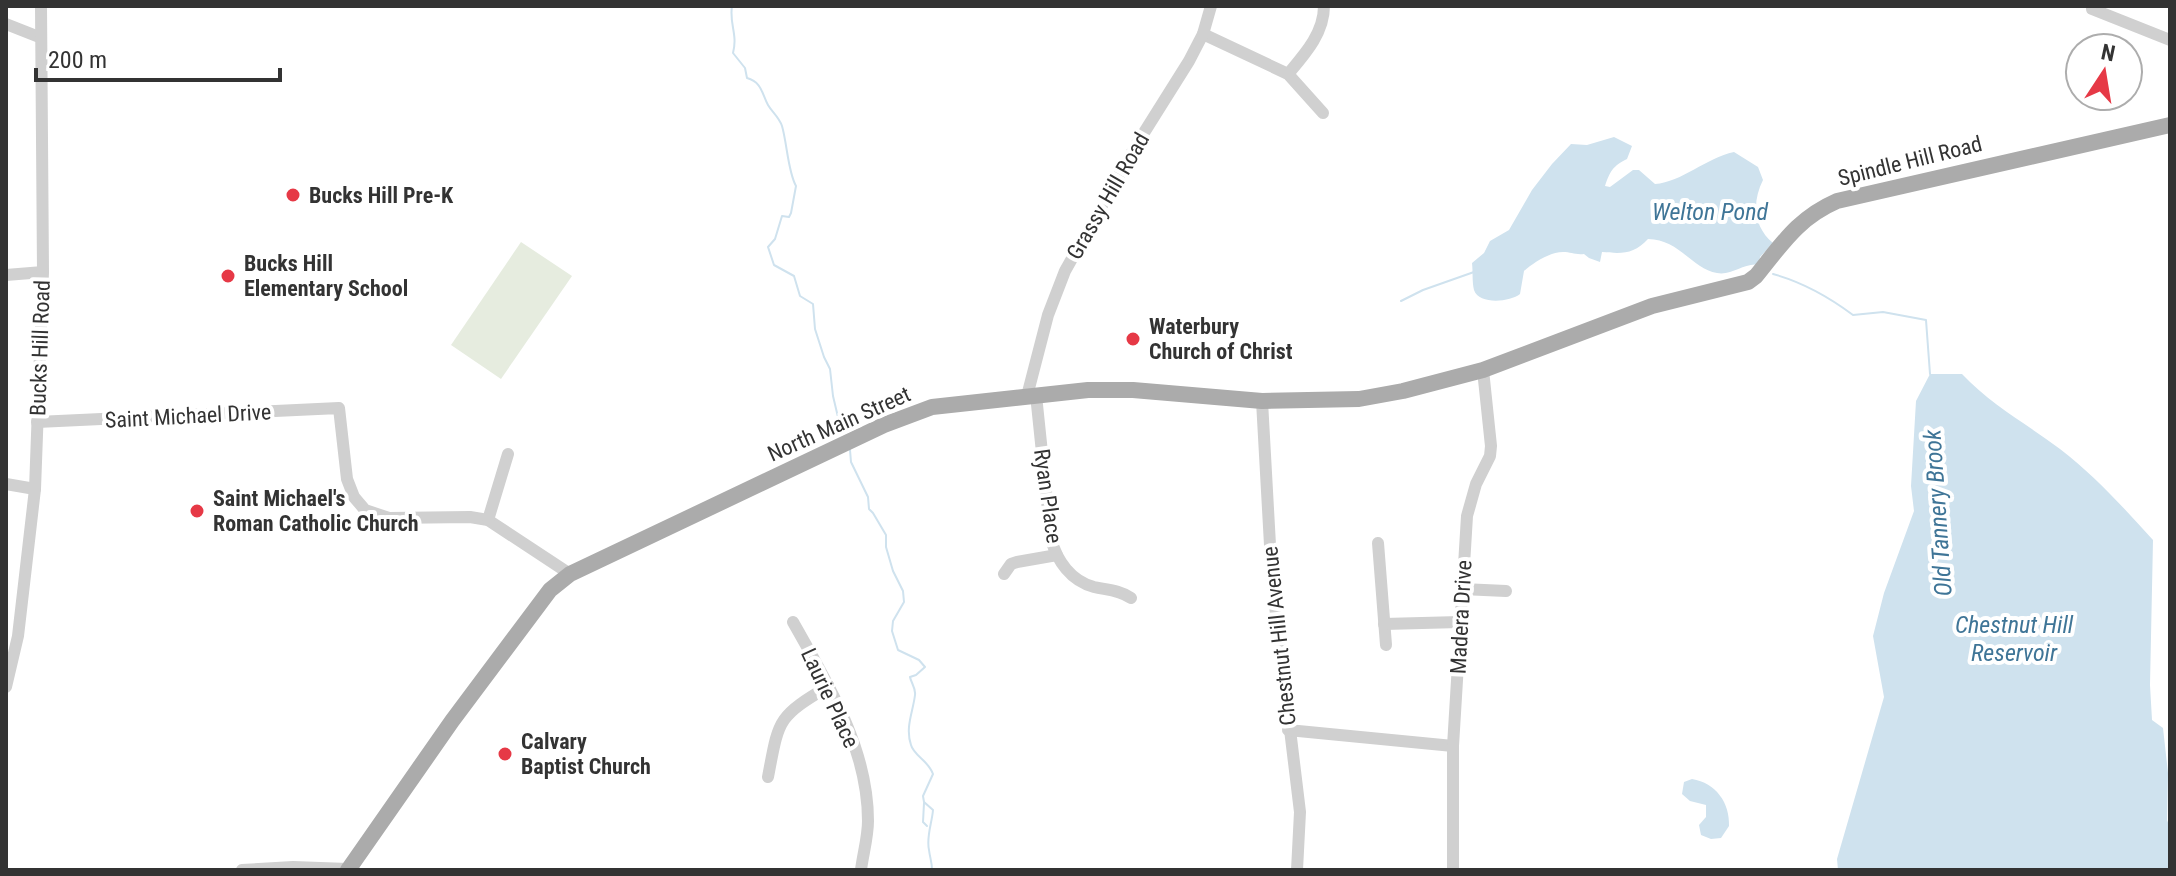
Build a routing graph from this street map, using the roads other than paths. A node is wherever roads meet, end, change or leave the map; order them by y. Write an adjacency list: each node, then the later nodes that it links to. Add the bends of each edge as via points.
1 (41, 6): 7 (street, Bucks Hill Road)
2 (1211, 6): 6 (street, Grassy Hill Road)
3 (1324, 6): 9 (street, via 1324,22)
4 (2092, 8): 8 (street)
5 (6, 24): 7 (street)
6 (1203, 34): 9 (street); 16 (street, Grassy Hill Road, via 1065,271 1048,315)
7 (39, 37): 12 (street, Bucks Hill Road)
8 (2170, 40)
9 (1288, 74): 10 (street)
10 (1323, 113)
11 (2168, 129): 14 (main road, Spindle Hill Road, via 1837,201 1798,225 1748,282 1652,306)
12 (43, 272): 13 (street); 18 (street, Bucks Hill Road)
13 (6, 275)
14 (1510, 357): 15 (main road, North Main Street)
15 (1483, 370): 17 (main road, North Main Street, via 1359,399); 27 (street, Madera Drive, via 1491,446 1467,516)
16 (1032, 396): 17 (main road, North Main Street, via 1133,390); 24 (street, Ryan Place); 25 (main road, North Main Street, via 932,407 884,425)
17 (1262, 401): 36 (street, Chestnut Hill Avenue, via 1272,581)
18 (37, 422): 21 (street, Bucks Hill Road); 22 (street, Saint Michael Drive, via 339,408 347,479 365,510 389,518)
19 (508, 454): 22 (street)
20 (6, 484): 21 (street)
21 (35, 489): 35 (street, Bucks Hill Road, via 18,636)
22 (488, 520): 25 (street)
23 (1378, 543): 32 (street)
24 (1057, 555): 26 (street, via 1011,564); 29 (street, Ryan Place, via 1083,582)
25 (570, 574): 40 (main road, North Main Street, via 550,590)
26 (1004, 574)
27 (1462, 589): 28 (street); 31 (street, Madera Drive)
28 (1506, 591)
29 (1131, 598)
30 (793, 622): 34 (street, Laurie Place)
31 (1460, 622): 32 (street); 37 (street, Madera Drive)
32 (1384, 624): 33 (street)
33 (1386, 645)
34 (829, 686): 38 (street, via 783,719); 41 (street, Laurie Place, via 852,736 863,779 868,822)
35 (6, 687)
36 (1288, 730): 37 (street); 42 (street, Chestnut Hill Avenue, via 1300,812)
37 (1453, 746): 43 (street, Madera Drive)
38 (768, 777)
39 (242, 870): 40 (street)
40 (348, 870)
41 (861, 870)
42 (1297, 870)
43 (1453, 870)

